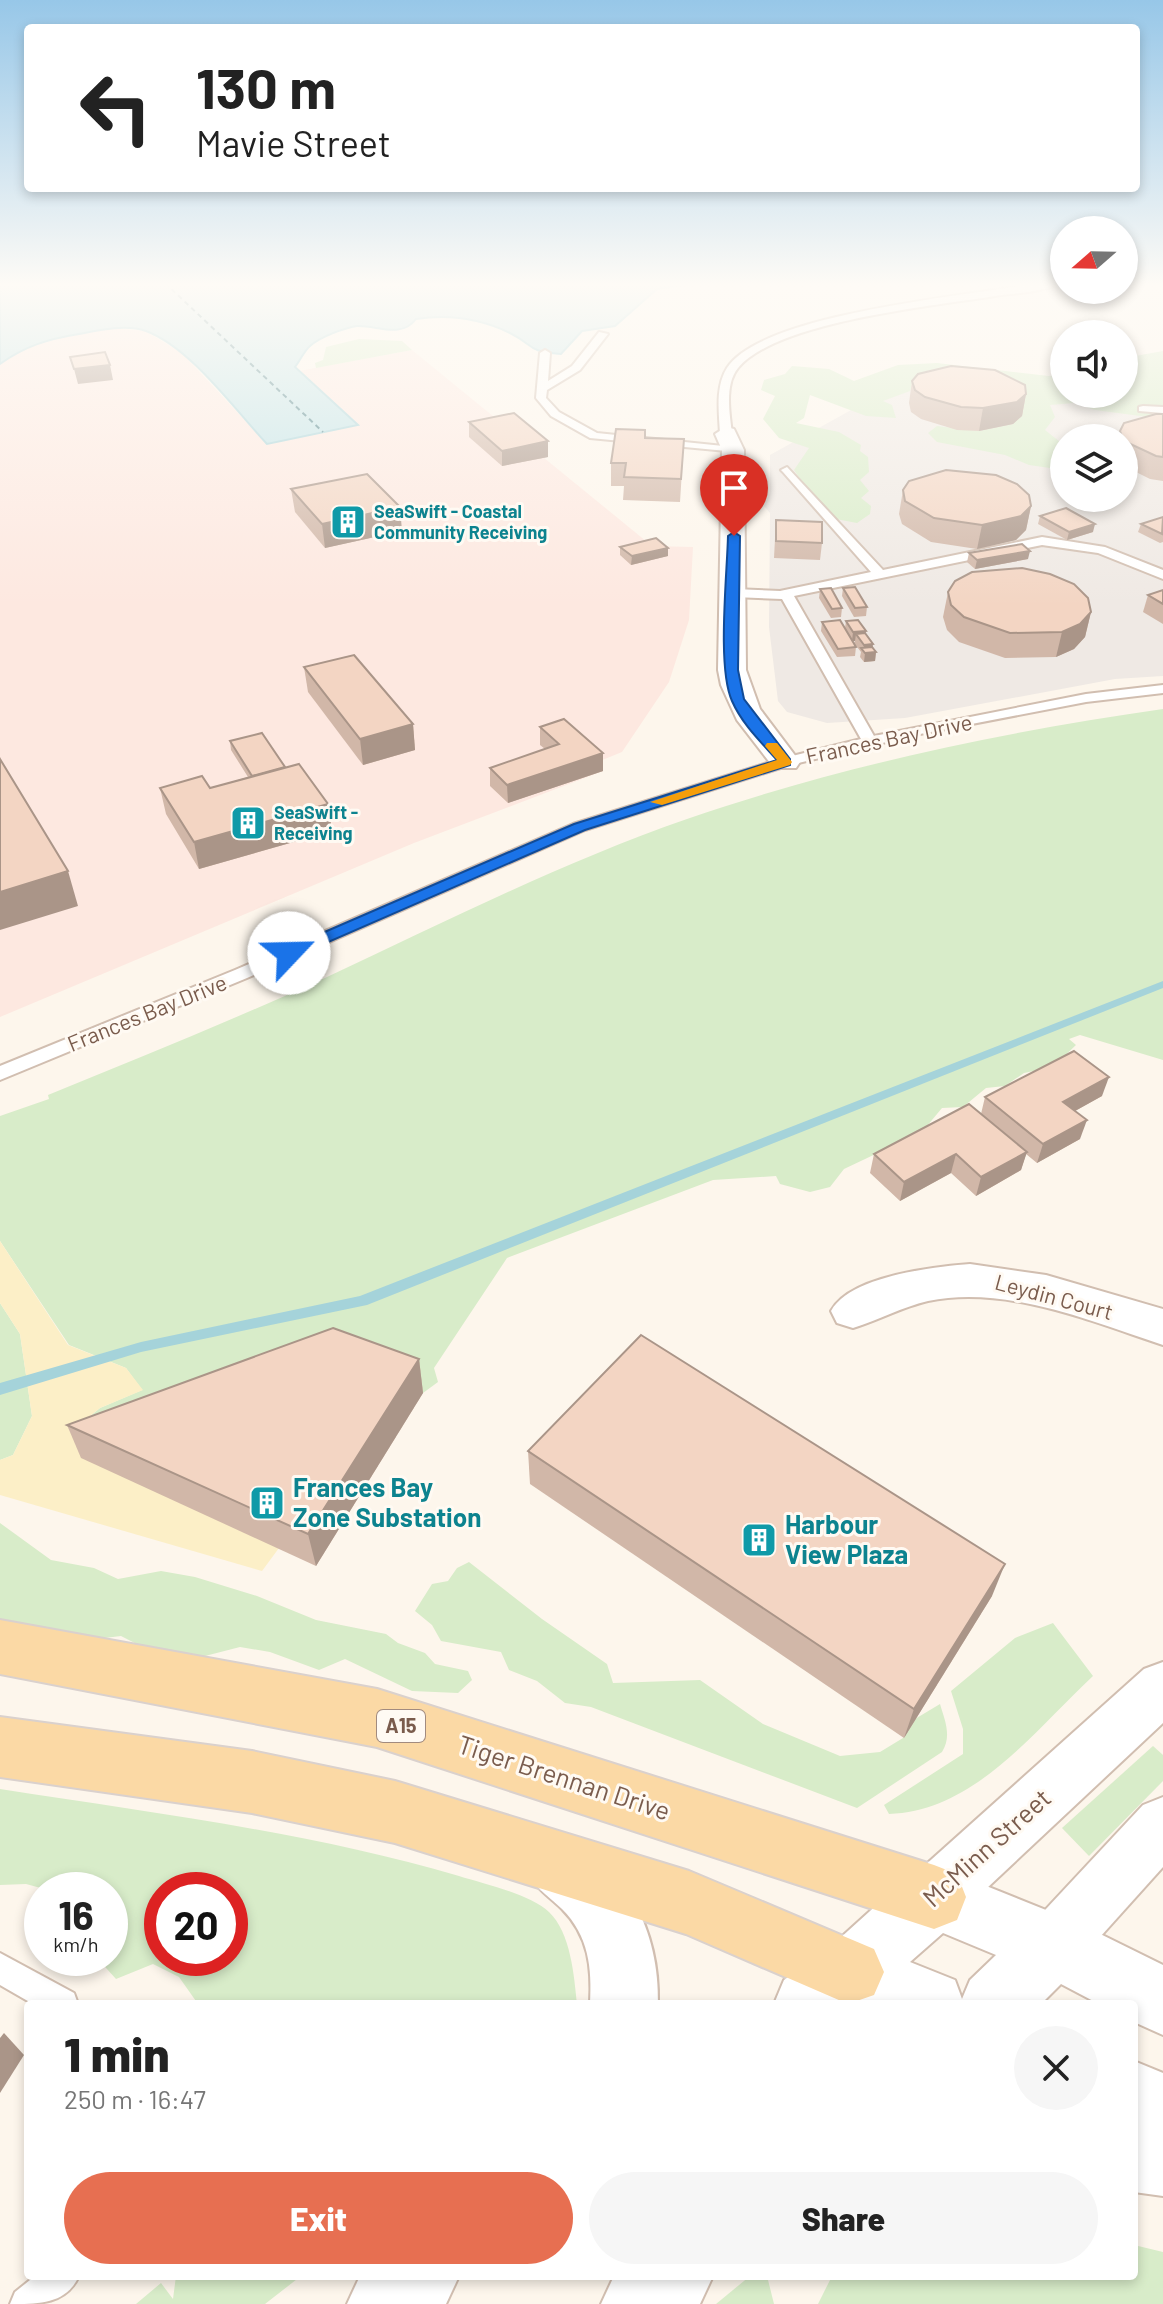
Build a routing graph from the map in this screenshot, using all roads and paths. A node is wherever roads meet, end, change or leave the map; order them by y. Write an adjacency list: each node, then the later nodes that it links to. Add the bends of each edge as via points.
1 (542, 391): 5 (lane, via 541,398 555,414 594,436)
2 (726, 391): 5 (lane)
3 (1143, 409): 4 (lane)
4 (1163, 410)
5 (730, 442): 9 (street)
6 (787, 470): 7 (lane)
7 (880, 574): 8 (lane, via 1042,541 1092,548); 10 (lane)
8 (1163, 575)
9 (734, 593): 10 (lane); 13 (street, via 732,670 737,699)
10 (786, 594): 12 (lane)
11 (1163, 689): 12 (lane, Frances Bay Drive, via 1086,698)
12 (870, 742): 13 (lane, Frances Bay Drive)
13 (785, 762): 14 (lane, Frances Bay Drive, via 579,827)
14 (0, 1073)
15 (853, 1311): 16 (street, Leydin Court, via 906,1287 987,1279)
16 (1163, 1327)
17 (0, 1647): 22 (main road, Tiger Brennan Drive / A15, via 377,1718)
18 (1163, 1687): 22 (street, McMinn Street)
19 (0, 1747): 21 (main road, via 252,1782 395,1812)
20 (1163, 1825): 23 (street)
21 (538, 1855): 25 (main road, via 689,1903); 27 (street, via 595,1896 618,1943)
22 (934, 1897): 23 (street); 25 (street, McMinn Street)
23 (1053, 1945): 29 (street); 30 (street)
24 (0, 1968): 26 (lane)
25 (829, 1988): 28 (street)
26 (56, 2000)
27 (624, 2000)
28 (906, 2000)
29 (998, 2000)
30 (1163, 2001)
31 (1138, 2098): 32 (street)
32 (1163, 2110)
33 (1138, 2157): 34 (street)
34 (1163, 2160)
35 (57, 2280): 38 (lane)
36 (417, 2280): 39 (street)
37 (671, 2280): 40 (street)
38 (27, 2304)
39 (385, 2304)
40 (639, 2304)

